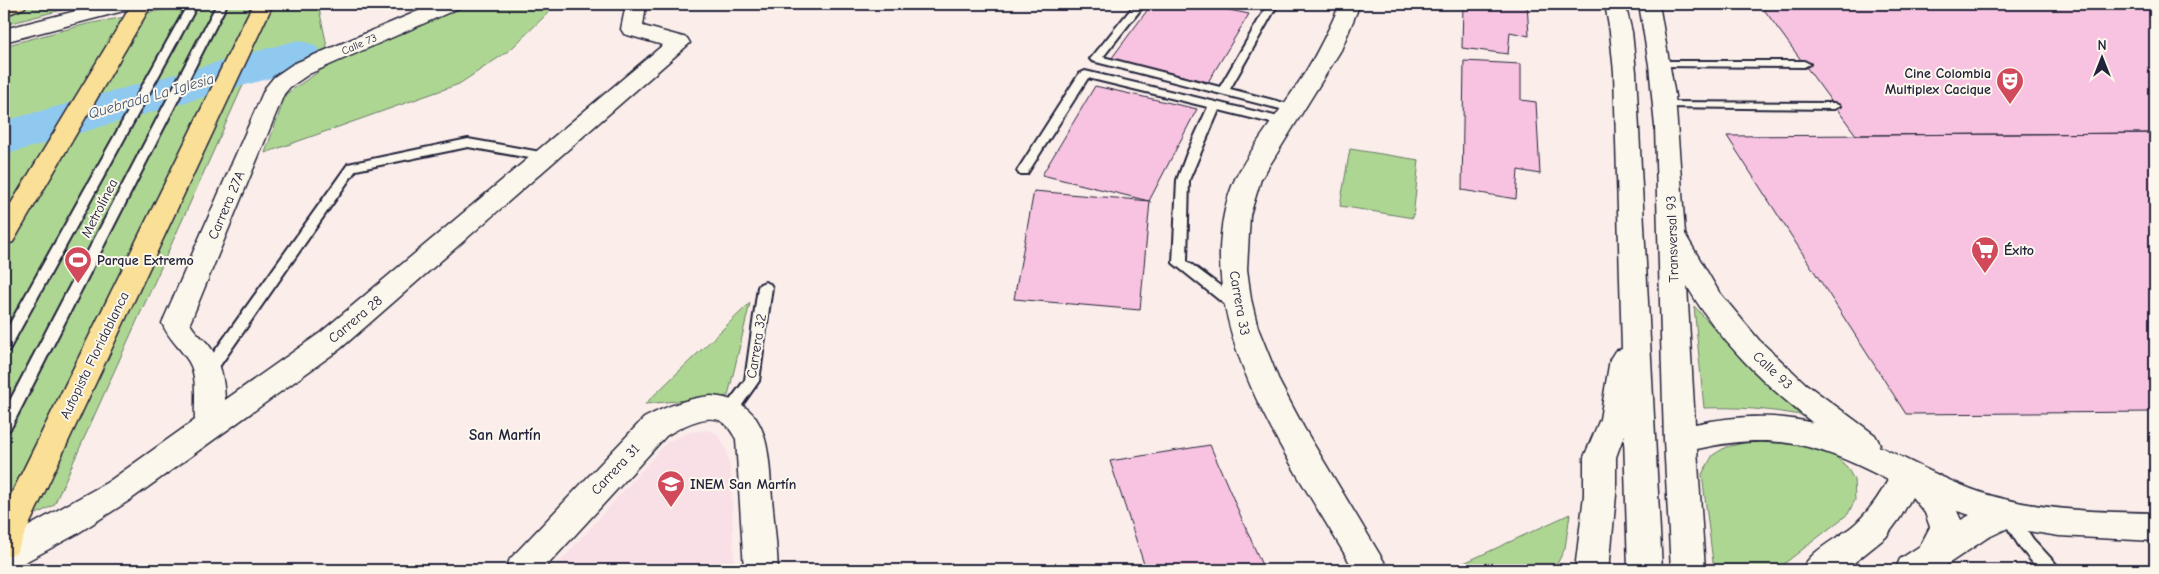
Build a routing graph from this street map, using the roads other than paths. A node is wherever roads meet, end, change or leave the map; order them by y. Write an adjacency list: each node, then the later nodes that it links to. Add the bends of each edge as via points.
1 (17, 4): 14 (highway)
2 (128, 4): 15 (street)
3 (142, 4): 27 (highway)
4 (193, 4): 31 (lane, Metrolínea)
5 (222, 4): 34 (lane, Metrolínea)
6 (263, 4): 40 (highway, Autopista Floridablanca)
7 (452, 4): 19 (street, Calle 73, via 301,69)
8 (636, 4): 24 (street, Carrera 28, via 632,29 679,43)
9 (1140, 4): 18 (lane, via 1096,60)
10 (1272, 4): 18 (lane)
11 (1350, 4): 23 (street, Carrera 33, via 1332,49)
12 (1615, 4): 29 (street, via 1625,72)
13 (1649, 4): 16 (street, Transversal 93)
14 (4, 10)
15 (4, 36)
16 (1660, 64): 17 (lane); 20 (street, Transversal 93)
17 (1804, 64)
18 (1223, 92): 23 (lane)
19 (273, 93): 32 (street, Carrera 27A, via 176,323 180,335 198,353)
20 (1664, 105): 22 (lane); 26 (street, Transversal 93)
21 (1215, 106): 23 (lane); 25 (lane, via 1085,74); 30 (lane, via 1183,180 1180,263)
22 (1834, 106)
23 (1288, 115): 30 (street, Carrera 33, via 1240,198 1233,250 1233,280)
24 (546, 157): 32 (lane, via 468,144 352,167); 35 (street, Carrera 28, via 330,341)
25 (1023, 171)
26 (1672, 234): 36 (street, Transversal 93); 37 (street, Calle 93, via 1710,301 1760,359 1821,412)
27 (4, 236)
28 (765, 287): 33 (lane, Carrera 32, via 752,381)
29 (1634, 301): 43 (street, via 1615,419 1600,457 1600,495); 47 (street)
30 (1238, 307): 46 (street, Carrera 33, via 1252,358 1272,400)
31 (4, 346)
32 (206, 374): 35 (street, Carrera 27A)
33 (730, 411): 44 (street, Carrera 31, via 712,408 680,413 655,427); 45 (street, via 743,424 751,440)
34 (4, 426)
35 (211, 426): 41 (street, Carrera 28, via 93,507)
36 (1680, 440): 37 (street, Calle 93, via 1745,428 1804,432); 48 (street, Transversal 93)
37 (1908, 474): 38 (street, Calle 93, via 1957,497); 42 (street, via 1935,499 1947,528); 49 (street, via 1891,506 1875,526)
38 (2006, 513): 39 (street, Calle 93); 42 (street, via 1974,528); 50 (lane, via 2023,542)
39 (2155, 527)
40 (4, 543)
41 (4, 558)
42 (1922, 562)
43 (1590, 567)
44 (522, 570)
45 (761, 570)
46 (1372, 570)
47 (1645, 570)
48 (1688, 570)
49 (1819, 570)
50 (2051, 570)

